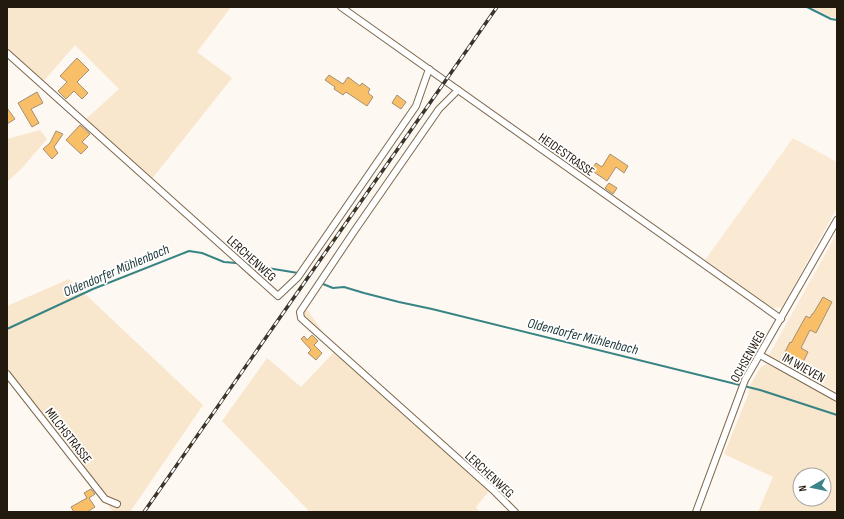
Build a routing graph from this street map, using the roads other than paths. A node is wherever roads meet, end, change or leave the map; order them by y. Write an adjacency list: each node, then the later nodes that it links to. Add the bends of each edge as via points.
1 (341, 7): 3 (street, HEIDESTRASSE)
2 (7, 53): 3 (street, LERCHENWEG, via 278,296 298,276 416,106)
3 (429, 69): 4 (street, HEIDESTRASSE)
4 (458, 90): 6 (street, HEIDESTRASSE); 11 (street, LERCHENWEG, via 439,109 300,312 301,318)
5 (837, 220): 6 (street, OCHSENWEG)
6 (781, 319): 7 (street, OCHSENWEG)
7 (760, 355): 9 (street, IM WIEVEN); 12 (street, OCHSENWEG, via 740,392)
8 (7, 374): 10 (street, MILCHSTRASSE, via 105,499)
9 (837, 398)
10 (117, 504)
11 (515, 512)
12 (696, 512)

